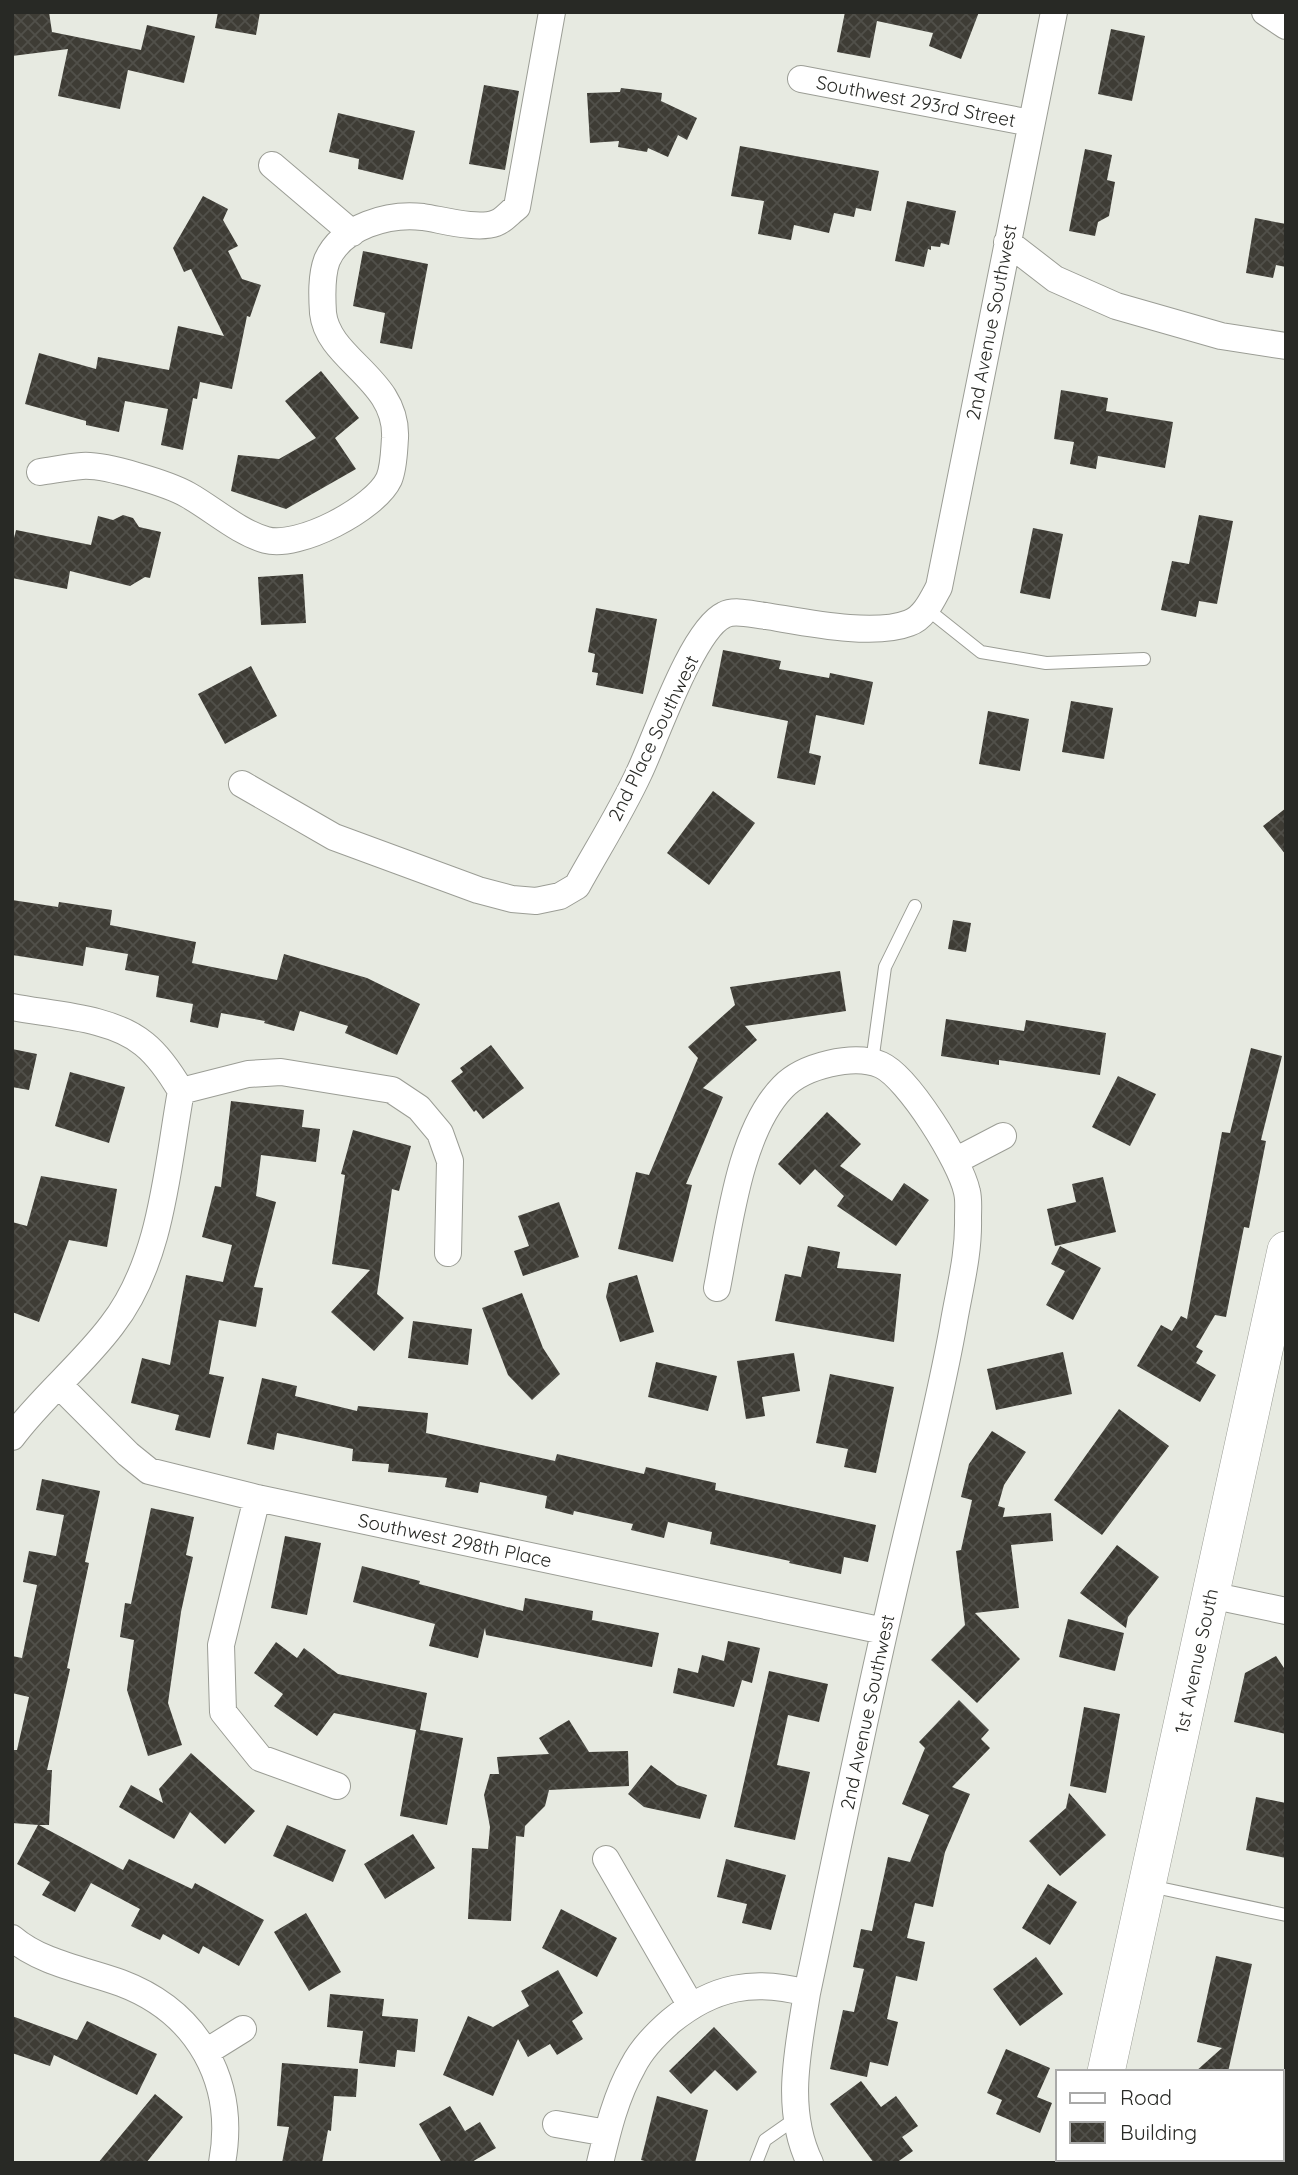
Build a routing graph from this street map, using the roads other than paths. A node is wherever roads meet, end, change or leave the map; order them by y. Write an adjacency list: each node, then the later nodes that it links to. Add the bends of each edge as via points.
1 (552, 12): 8 (street, via 517,206 497,223 391,217)
2 (1054, 12): 6 (street, 2nd Avenue Southwest)
3 (1265, 12): 4 (street)
4 (1286, 26)
5 (801, 79): 6 (street, Southwest 293rd Street)
6 (1031, 123): 9 (street, 2nd Avenue Southwest)
7 (272, 165): 8 (street)
8 (352, 233): 11 (street, via 327,261 324,323 383,393 390,411 395,433 389,479 379,495 324,531 269,541 185,493 153,481 84,465)
9 (1007, 242): 10 (street, via 1055,279 1116,306 1221,336); 12 (street, 2nd Avenue Southwest, via 939,587)
10 (1286, 346)
11 (40, 472)
12 (919, 616): 13 (lane, via 981,652 1046,663); 14 (street, 2nd Place Southwest, via 884,628 744,613 724,615 688,661 639,774 577,886 560,896 536,901 478,890 334,837)
13 (1144, 659)
14 (242, 784)
15 (915, 906): 17 (lane, via 885,967)
16 (12, 1007): 18 (street, via 112,1025 144,1043)
17 (872, 1062): 20 (street, 2nd Avenue Southwest, via 906,1087); 23 (street, via 837,1063 805,1072 784,1086 770,1105 743,1165)
18 (181, 1091): 22 (street, via 248,1074 281,1072 392,1090 419,1108 440,1133 450,1161); 24 (street, via 153,1244 136,1288 113,1324)
19 (1003, 1136): 20 (street)
20 (955, 1161): 29 (street, 2nd Avenue Southwest, via 967,1191 962,1288)
21 (1286, 1250): 27 (street, 1st Avenue South, via 1269,1354)
22 (448, 1253)
23 (717, 1288)
24 (59, 1385): 25 (street); 26 (street, Southwest 298th Place, via 149,1472)
25 (12, 1437)
26 (257, 1498): 29 (street, Southwest 298th Place); 30 (street, via 220,1645 223,1712 260,1758)
27 (1210, 1595): 28 (street); 32 (street, 1st Avenue South)
28 (1286, 1611)
29 (884, 1631): 35 (street, 2nd Avenue Southwest)
30 (337, 1786)
31 (606, 1859): 36 (street)
32 (1147, 1885): 33 (lane); 39 (street, 1st Avenue South)
33 (1286, 1915)
34 (12, 1938): 38 (street, via 27,1951 157,1999 183,2020)
35 (807, 1993): 36 (street, via 756,1986 715,1994); 40 (street, 2nd Avenue Southwest, via 798,2050)
36 (691, 2006): 42 (street, via 662,2029 633,2064)
37 (243, 2029): 38 (street)
38 (206, 2052): 43 (street, via 222,2087 226,2126)
39 (1105, 2070)
40 (795, 2119): 45 (lane, via 765,2140); 46 (street, 2nd Avenue Southwest)
41 (556, 2123): 42 (street)
42 (607, 2133): 44 (street)
43 (222, 2163)
44 (600, 2163)
45 (756, 2163)
46 (810, 2163)

